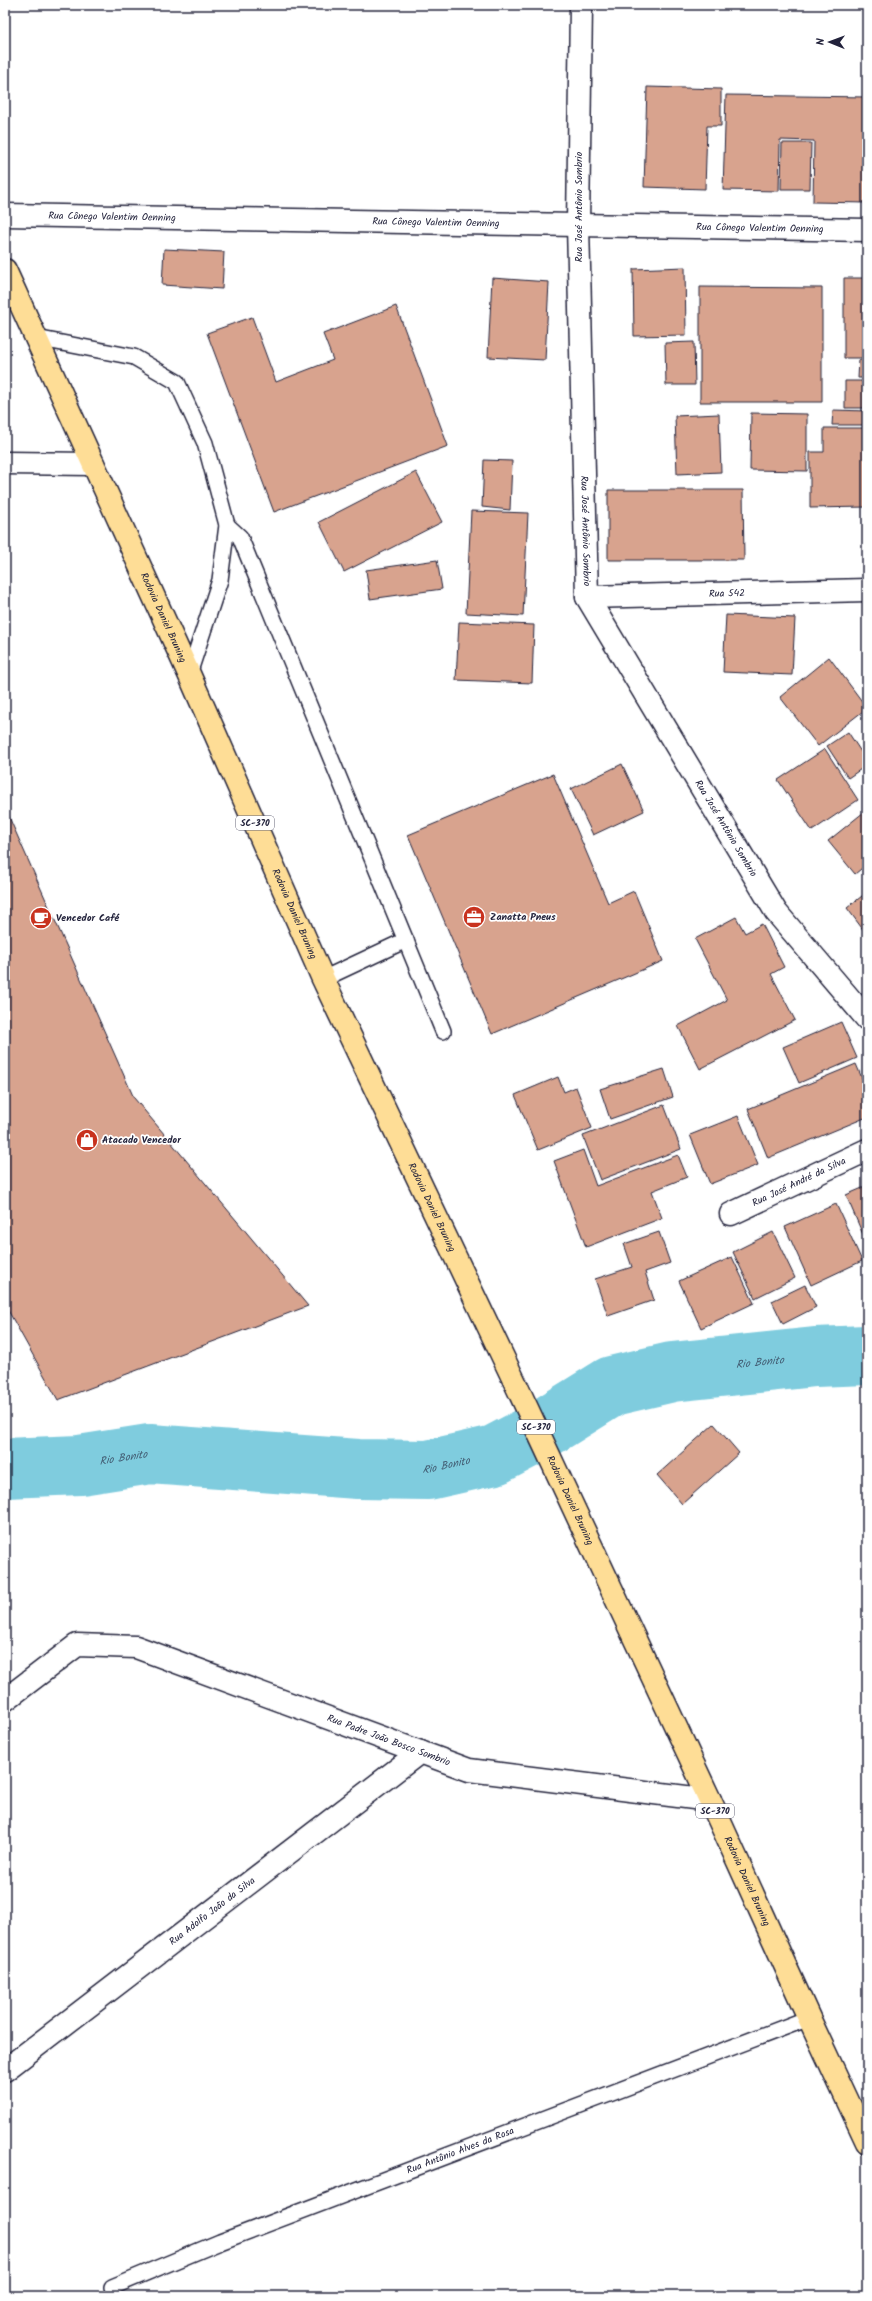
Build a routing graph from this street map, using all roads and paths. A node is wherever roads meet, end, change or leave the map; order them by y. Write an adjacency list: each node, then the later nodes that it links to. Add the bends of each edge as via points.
1 (581, 5): 3 (street, Rua José Antônio Sombrio)
2 (5, 215): 3 (street, Rua Cônego Valentim Oenning)
3 (578, 225): 4 (street, Rua Cônego Valentim Oenning); 11 (street, Rua José Antônio Sombrio)
4 (867, 230)
5 (5, 270): 6 (main road, Rodovia Daniel Bruning / SC-370)
6 (36, 338): 8 (main road, Rodovia Daniel Bruning / SC-370); 9 (lane, via 134,357 177,382 205,443)
7 (5, 463): 8 (street)
8 (93, 464): 12 (main road, Rodovia Daniel Bruning / SC-370)
9 (227, 524): 12 (lane, via 220,580); 13 (lane, via 240,537)
10 (867, 590): 11 (street, Rua 542)
11 (587, 597): 15 (street, Rua José Antônio Sombrio, via 776,912)
12 (189, 674): 14 (main road, Rodovia Daniel Bruning / SC-370)
13 (406, 940): 14 (lane); 16 (lane)
14 (323, 979): 21 (main road, Rodovia Daniel Bruning / SC-370)
15 (867, 1019)
16 (443, 1031)
17 (867, 1150): 18 (street, Rua José André da Silva)
18 (731, 1214)
19 (5, 1700): 20 (street, Rua Padre João Bosco Sombrio, via 77,1645 136,1647)
20 (420, 1752): 21 (street, Rua Padre João Bosco Sombrio, via 469,1770); 23 (street, Rua Adolfo João da Silva)
21 (710, 1800): 22 (main road, Rodovia Daniel Bruning / SC-370)
22 (808, 2018): 24 (main road, Rodovia Daniel Bruning / SC-370); 25 (lane, Rua Antônio Alves da Rosa, via 227,2239)
23 (5, 2070)
24 (867, 2142)
25 (112, 2286)

